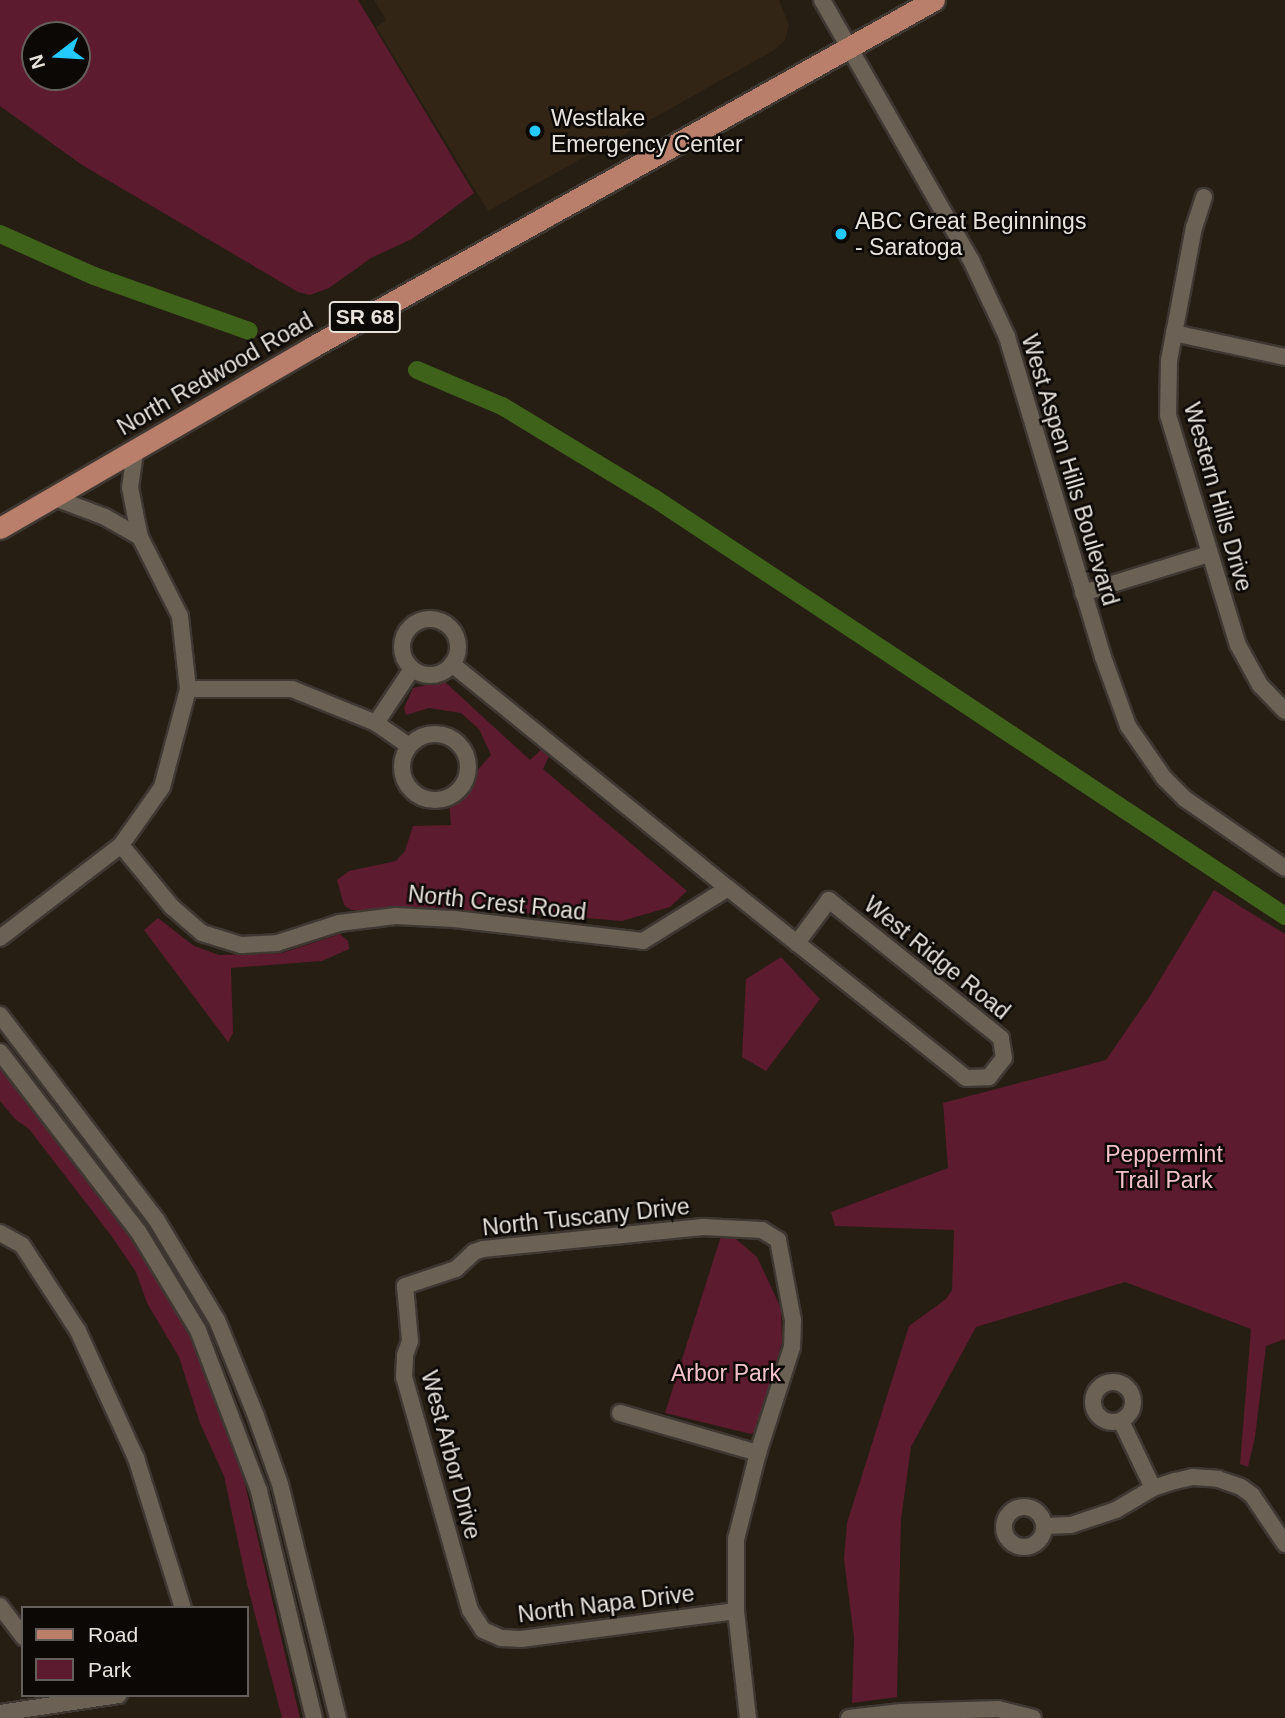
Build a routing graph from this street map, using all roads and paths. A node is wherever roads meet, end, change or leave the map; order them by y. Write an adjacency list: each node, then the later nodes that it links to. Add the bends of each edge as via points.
1 (822, 0): 3 (street, West Aspen Hills Boulevard)
2 (934, 0): 3 (main road, North Redwood Road / SR 68)
3 (849, 46): 7 (main road, North Redwood Road / SR 68); 12 (street, West Aspen Hills Boulevard, via 971,260 1007,337)
4 (1204, 197): 5 (street, Western Hills Drive)
5 (1174, 333): 6 (street); 11 (street, Western Hills Drive, via 1167,378 1168,415)
6 (1285, 357)
7 (135, 451): 8 (main road, North Redwood Road / SR 68); 10 (street, via 130,488)
8 (55, 498): 9 (main road, North Redwood Road / SR 68); 10 (street)
9 (0, 528)
10 (141, 537): 15 (street, via 180,616)
11 (1209, 554): 12 (street); 16 (street, Western Hills Drive, via 1244,660)
12 (1083, 593): 20 (street, West Aspen Hills Boulevard, via 1128,726 1164,778 1185,799)
13 (452, 664): 14 (street, via 433,676); 14 (street, via 457,654 455,633 447,624 426,618 415,622 402,639 405,661); 21 (street, West Ridge Road)
14 (412, 670): 17 (street)
15 (188, 689): 17 (street, via 292,689); 19 (street, via 162,788)
16 (1285, 711)
17 (376, 723): 18 (street)
18 (409, 746): 18 (street, via 402,767 409,788 428,800 459,791 468,761 457,742 438,734)
19 (121, 845): 21 (street, North Crest Road, via 172,907 202,933 241,945 277,943 339,923 396,916 643,941); 22 (street)
20 (1285, 868)
21 (728, 888): 23 (street, West Ridge Road)
22 (0, 938)
23 (797, 943): 23 (street, West Ridge Road, via 966,1078 989,1077 1004,1058 1001,1038 830,900)
24 (0, 1015): 43 (street, via 156,1219 217,1320 280,1485)
25 (0, 1052): 42 (street, via 138,1231 198,1330 259,1491)
26 (0, 1233): 35 (street, via 22,1245 78,1331 136,1458)
27 (405, 1286): 30 (street, North Tuscany Drive, via 456,1269 483,1249 703,1227 762,1230 778,1240 793,1320 792,1348); 37 (street, West Arbor Drive, via 410,1341 404,1377 470,1610)
28 (620, 1413): 30 (street)
29 (1121, 1421): 31 (street)
30 (758, 1453): 36 (street, via 736,1539)
31 (1153, 1488): 32 (street, via 1116,1510 1071,1525); 33 (street, via 1192,1477 1241,1487 1261,1506)
32 (1044, 1526)
33 (1285, 1544)
34 (0, 1606): 38 (street)
35 (182, 1606)
36 (736, 1611): 37 (street, North Napa Drive, via 511,1640); 44 (street)
37 (483, 1630)
38 (21, 1634)
39 (91, 1697): 40 (street)
40 (49, 1700): 41 (street)
41 (0, 1713)
42 (314, 1718)
43 (338, 1718)
44 (748, 1718)
45 (849, 1718): 46 (street, via 998,1709)
46 (1033, 1718)

